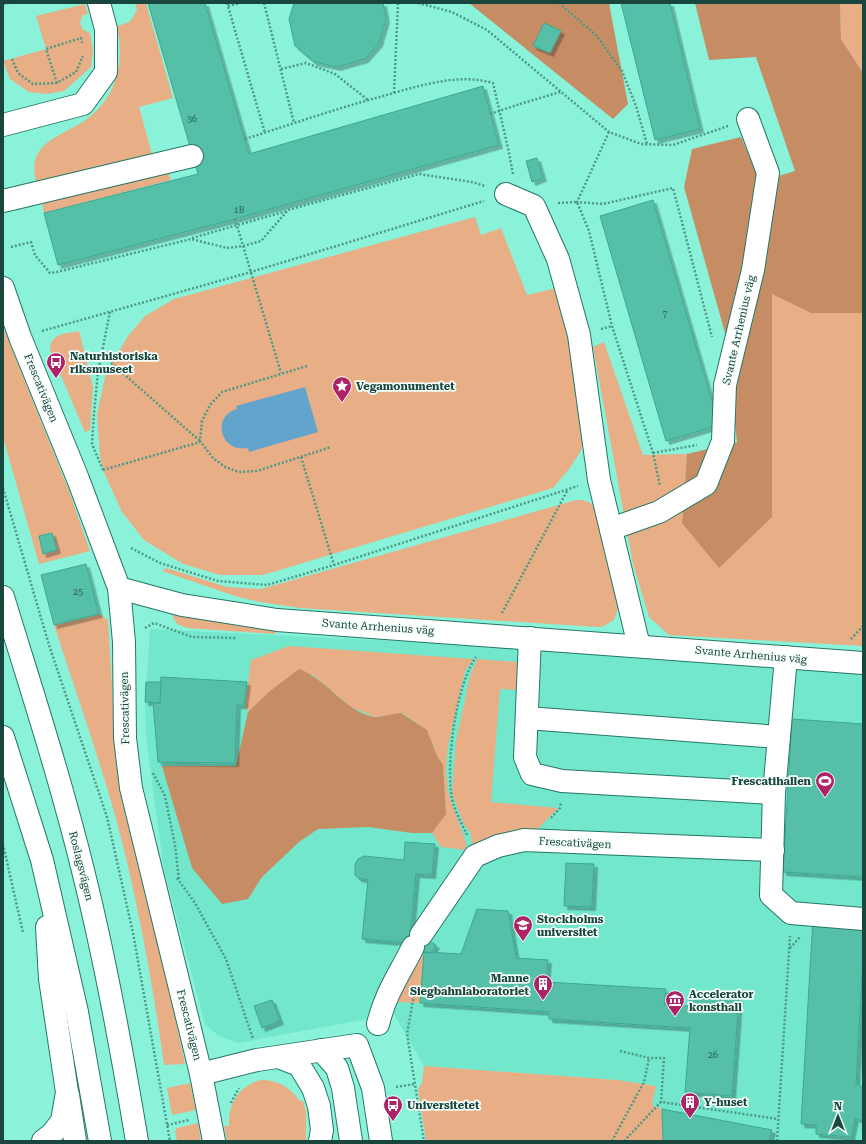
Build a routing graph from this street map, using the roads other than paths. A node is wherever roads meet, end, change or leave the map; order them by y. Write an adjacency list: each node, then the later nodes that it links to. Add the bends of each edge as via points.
1 (99, 3): 3 (street, via 106,29 106,72 83,104)
2 (748, 119): 8 (street, Svante Arrhenius väg, via 768,173 752,270 725,386 723,441 706,484 659,512)
3 (3, 125)
4 (192, 156): 6 (street)
5 (506, 194): 8 (street, via 534,206 558,259 579,335 599,480)
6 (3, 201)
7 (3, 288): 9 (street, Frescativägen, via 20,338)
8 (611, 529): 12 (street)
9 (120, 588): 11 (street, Svante Arrhenius väg, via 182,605 277,620); 25 (street, Frescativägen, via 124,642 125,738 131,788)
10 (3, 597): 30 (street, Roslagsvägen, via 60,786 84,876 115,1016)
11 (530, 638): 12 (street, Svante Arrhenius väg); 15 (street)
12 (639, 646): 13 (street, Svante Arrhenius väg)
13 (786, 657): 14 (street, Svante Arrhenius väg); 17 (street)
14 (863, 663)
15 (527, 718): 17 (street); 18 (street, via 525,758 532,774 562,781)
16 (3, 737): 20 (street)
17 (779, 737): 18 (street)
18 (774, 793): 19 (street)
19 (773, 850): 21 (street, via 771,895 792,913); 22 (street, Frescativägen, via 524,840 498,846 475,856 417,941 392,984 383,1003)
20 (42, 860): 26 (street, via 50,979); 29 (street, via 77,1012)
21 (863, 920)
22 (378, 1024)
23 (321, 1050): 24 (street); 33 (street, via 337,1068 344,1088); 34 (street, via 357,1045 373,1088)
24 (281, 1058): 25 (street, via 257,1060); 32 (street, via 299,1065 313,1088 319,1106 322,1130)
25 (201, 1074): 31 (street, Frescativägen)
26 (67, 1092): 27 (street, via 62,1121); 28 (street)
27 (43, 1141)
28 (75, 1141)
29 (100, 1141)
30 (137, 1141)
31 (214, 1141)
32 (320, 1141)
33 (351, 1141)
34 (381, 1141)

